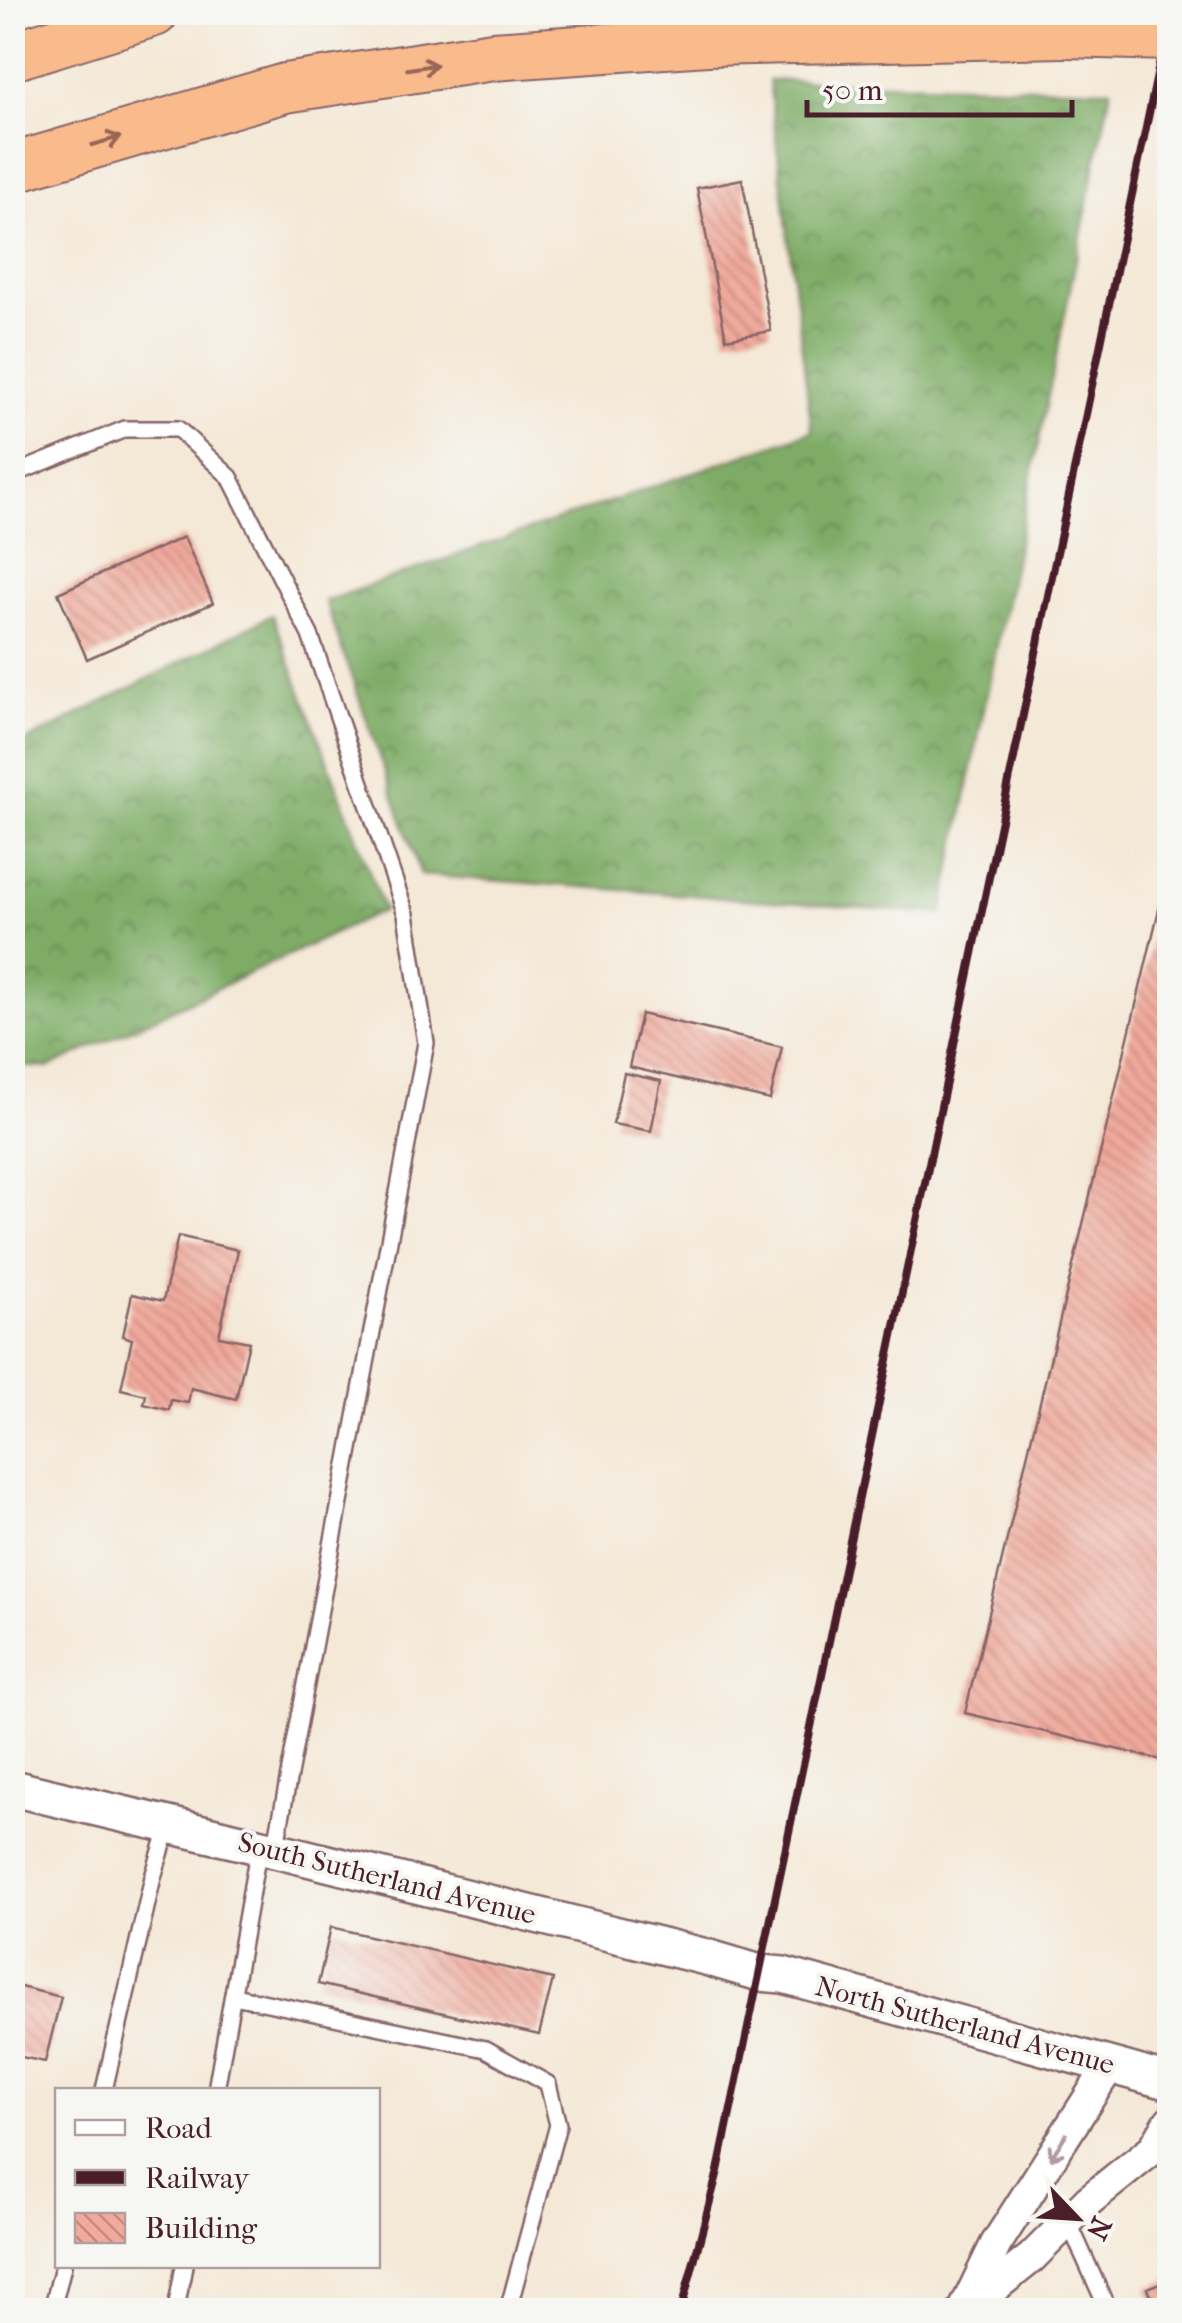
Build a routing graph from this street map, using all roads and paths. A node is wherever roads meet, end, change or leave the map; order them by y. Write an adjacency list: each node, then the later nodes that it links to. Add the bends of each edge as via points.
1 (154, 12): 3 (highway)
2 (1170, 36): 4 (highway, one-way to 2, bridge, via 285,88 493,56 707,41)
3 (12, 56)
4 (12, 168)
5 (12, 475): 8 (lane, via 124,429 178,429 230,477 310,635 406,914 426,1043)
6 (12, 1788): 7 (street, South Sutherland Avenue)
7 (168, 1825): 8 (street, South Sutherland Avenue); 13 (lane)
8 (267, 1848): 9 (street, South Sutherland Avenue); 10 (lane)
9 (760, 1973): 11 (street, North Sutherland Avenue)
10 (234, 1996): 14 (lane); 21 (lane, via 486,2050 548,2084 558,2125)
11 (1110, 2065): 12 (street, North Sutherland Avenue); 22 (street, one-way to 22, via 996,2244)
12 (1170, 2082)
13 (104, 2088)
14 (216, 2088)
15 (1170, 2121): 16 (street, via 1154,2148)
16 (1068, 2220): 22 (street); 23 (lane)
17 (62, 2268): 19 (lane)
18 (184, 2268): 20 (lane)
19 (52, 2310)
20 (176, 2310)
21 (508, 2310)
22 (965, 2310)
23 (1108, 2310)

